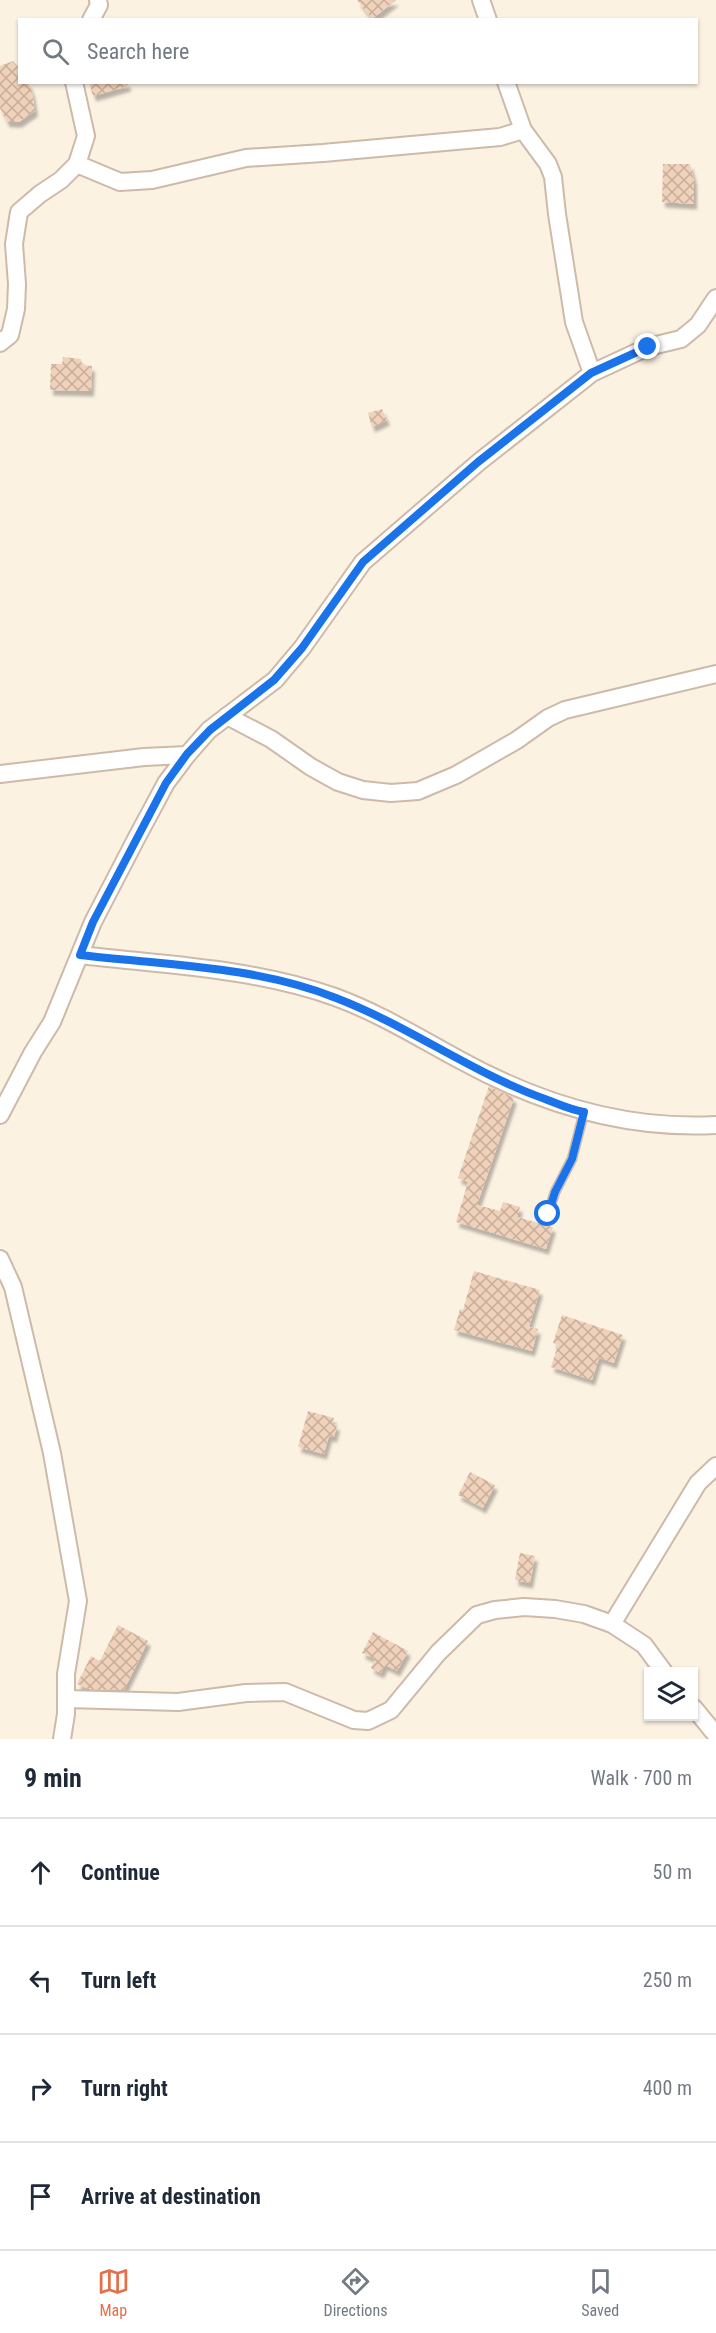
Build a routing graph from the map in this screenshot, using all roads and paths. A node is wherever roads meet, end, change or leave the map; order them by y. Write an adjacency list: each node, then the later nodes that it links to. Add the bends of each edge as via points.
1 (98, 0): 3 (street)
2 (481, 0): 4 (street)
3 (92, 18)
4 (487, 18)
5 (74, 84): 8 (street, via 86,136)
6 (508, 84): 7 (street)
7 (523, 130): 8 (street, via 500,136 246,158 152,180 120,183); 11 (street, via 553,177 574,322)
8 (77, 164): 10 (street, via 19,212 14,244 16,309 10,335)
9 (716, 298): 11 (street, via 698,325 681,339 648,347)
10 (0, 344)
11 (591, 373): 13 (street, via 478,462 363,562 302,648 274,680)
12 (716, 674): 13 (street, via 566,710 456,775 418,791 391,793 338,782)
13 (227, 716): 14 (street)
14 (187, 754): 15 (street); 16 (street, via 136,838)
15 (0, 774)
16 (80, 955): 17 (street, via 227,971 336,997 522,1091); 18 (street, via 52,1022)
17 (584, 1112): 19 (street, via 688,1126); 20 (lane, via 572,1159)
18 (0, 1115)
19 (716, 1125)
20 (548, 1214)
21 (0, 1259): 25 (street, via 12,1287 50,1443 78,1601 66,1674)
22 (716, 1466): 23 (street, via 698,1483)
23 (612, 1624): 24 (street, via 644,1645); 25 (street, via 584,1614 545,1608 504,1609 477,1615 438,1653 391,1710 368,1721 354,1720 285,1692 178,1702)
24 (661, 1667)
25 (66, 1699): 28 (street)
26 (698, 1714): 27 (street)
27 (716, 1736)
28 (62, 1739)

